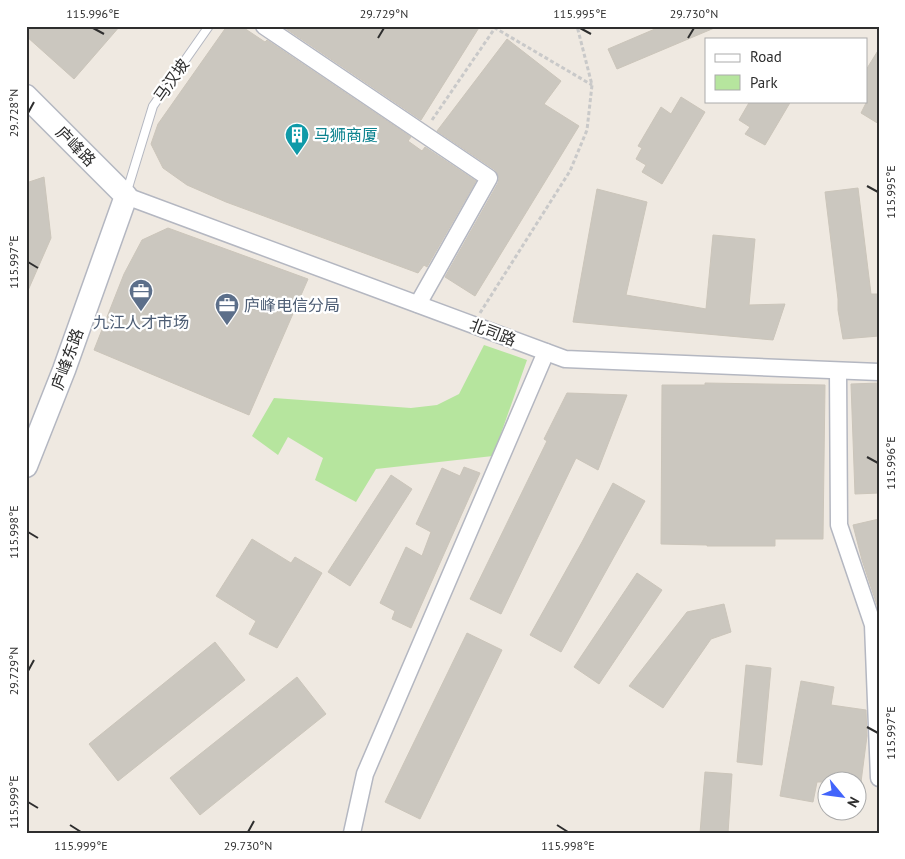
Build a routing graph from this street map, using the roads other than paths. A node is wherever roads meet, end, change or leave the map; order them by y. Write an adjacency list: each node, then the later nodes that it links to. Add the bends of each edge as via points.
1 (209, 26): 4 (lane, 马汉坡, via 153,106)
2 (264, 26): 5 (street, via 489,178)
3 (26, 96): 4 (main road, 庐峰路)
4 (126, 196): 5 (street, 北司路); 9 (main road, 庐峰东路)
5 (418, 304): 6 (street, 北司路)
6 (546, 352): 7 (street, 北司路, via 565,359); 11 (street, via 365,774)
7 (838, 371): 8 (street, 北司路); 10 (street, via 839,525 873,625)
8 (879, 372)
9 (26, 466)
10 (879, 778)
11 (352, 833)

